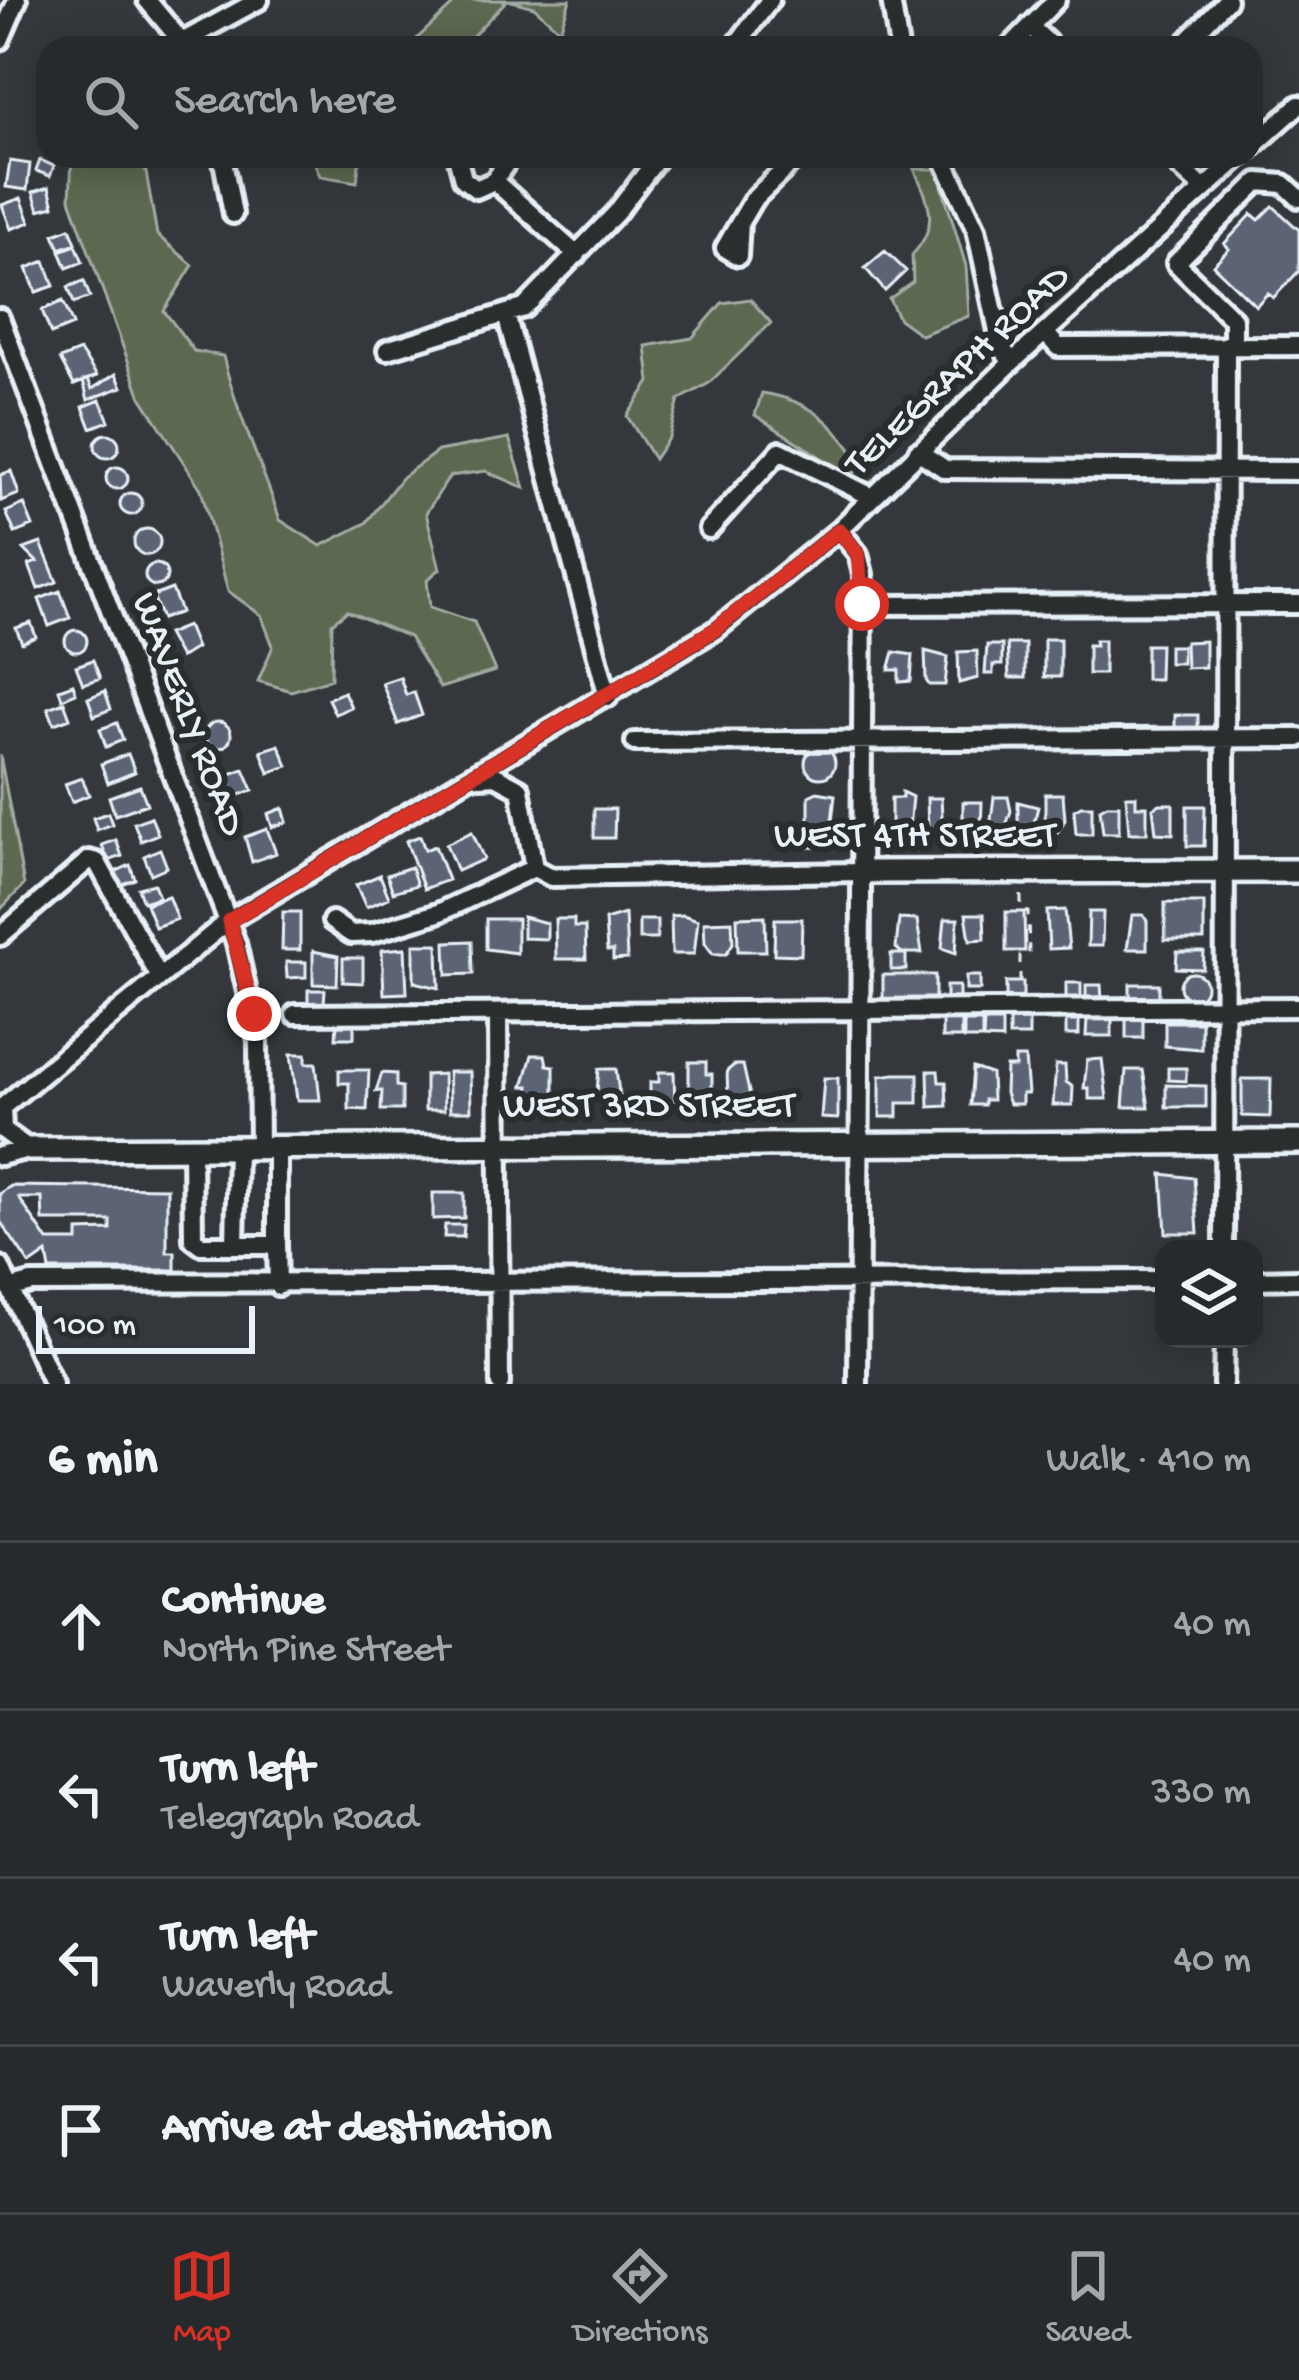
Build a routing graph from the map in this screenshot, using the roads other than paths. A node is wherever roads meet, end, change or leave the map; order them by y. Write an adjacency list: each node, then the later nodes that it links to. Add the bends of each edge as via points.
1 (17, 0): 16 (street)
2 (147, 0): 9 (street)
3 (259, 0): 10 (street)
4 (891, 0): 12 (street)
5 (1056, 0): 8 (street)
6 (1227, 0): 15 (street)
7 (762, 2): 11 (street)
8 (1030, 26): 13 (street); 14 (street)
9 (177, 36)
10 (199, 36)
11 (741, 36)
12 (897, 36)
13 (1020, 36)
14 (1040, 36)
15 (1192, 36)
16 (0, 40)
17 (1299, 105): 18 (street)
18 (1263, 137)
19 (224, 168): 30 (street)
20 (462, 168): 27 (street, via 469,186)
21 (503, 168): 27 (street)
22 (649, 168): 32 (street)
23 (786, 168): 31 (street)
24 (948, 168): 39 (street, via 976,229)
25 (1181, 168): 28 (street)
26 (1228, 168): 28 (street, TELEGRAPH ROAD)
27 (494, 181): 32 (street)
28 (1204, 189): 35 (street, TELEGRAPH ROAD)
29 (1299, 197): 36 (street, via 1284,184 1258,182 1176,263 1233,319)
30 (233, 214)
31 (740, 222)
32 (577, 255): 34 (street)
33 (0, 318): 61 (street, WAVERLY ROAD)
34 (507, 318): 38 (street); 49 (street)
35 (1046, 334): 36 (street, via 1058,346); 39 (street, TELEGRAPH ROAD)
36 (1230, 345): 37 (street); 42 (street)
37 (1299, 346)
38 (387, 350)
39 (1011, 363): 40 (street, TELEGRAPH ROAD)
40 (918, 451): 42 (street, via 945,469); 43 (street, TELEGRAPH ROAD)
41 (1299, 471): 42 (street)
42 (1226, 472): 47 (street)
43 (872, 497): 44 (street, via 780,451); 45 (street, TELEGRAPH ROAD)
44 (709, 530)
45 (839, 530): 46 (street, via 858,554); 49 (street, TELEGRAPH ROAD, via 716,629)
46 (862, 604): 47 (street); 52 (street)
47 (1225, 604): 48 (street); 50 (street)
48 (1299, 604)
49 (608, 697): 54 (street, TELEGRAPH ROAD)
50 (1225, 738): 51 (street); 52 (street); 58 (street)
51 (1299, 738)
52 (860, 741): 53 (street); 60 (street)
53 (635, 742)
54 (529, 745): 55 (street, TELEGRAPH ROAD); 56 (street)
55 (471, 779): 56 (street, via 496,776); 61 (street, TELEGRAPH ROAD)
56 (520, 789): 57 (street)
57 (534, 868): 60 (street, WEST 4TH STREET, via 551,878); 62 (street, via 400,926 351,934)
58 (1224, 871): 59 (main road, WEST 4TH STREET); 60 (main road, WEST 4TH STREET); 65 (street)
59 (1299, 871)
60 (860, 872): 67 (street)
61 (229, 921): 64 (street, TELEGRAPH ROAD); 76 (street, WAVERLY ROAD, via 254,1014)
62 (332, 921)
63 (0, 936): 64 (street, via 89,860 97,862)
64 (159, 976): 70 (street, TELEGRAPH ROAD)
65 (1223, 1007): 66 (street); 67 (street); 72 (street)
66 (1299, 1007)
67 (861, 1010): 69 (street); 73 (street)
68 (295, 1014): 69 (street)
69 (498, 1014): 74 (street)
70 (1, 1108): 77 (street, via 4,1130)
71 (1299, 1142): 72 (main road, WEST 3RD STREET)
72 (1222, 1143): 73 (main road, WEST 3RD STREET); 79 (street)
73 (860, 1144): 74 (main road, WEST 3RD STREET); 83 (street)
74 (496, 1145): 76 (main road, WEST 3RD STREET); 87 (street)
75 (192, 1148): 76 (main road, WEST 3RD STREET); 77 (main road, WEST 3RD STREET); 80 (street, via 193,1234 201,1245)
76 (258, 1148): 80 (street); 81 (street)
77 (29, 1149): 78 (street, WEST 3RD STREET)
78 (0, 1156)
79 (1224, 1240)
80 (235, 1245): 81 (street)
81 (277, 1245): 88 (street)
82 (0, 1266): 89 (street)
83 (859, 1278): 84 (street); 87 (street); 93 (street)
84 (1155, 1280)
85 (1263, 1280): 86 (street)
86 (1299, 1280)
87 (500, 1284): 88 (street); 92 (street)
88 (278, 1286): 89 (street)
89 (13, 1288): 91 (street)
90 (1224, 1348): 94 (street)
91 (53, 1384)
92 (500, 1384)
93 (858, 1384)
94 (1223, 1384)

